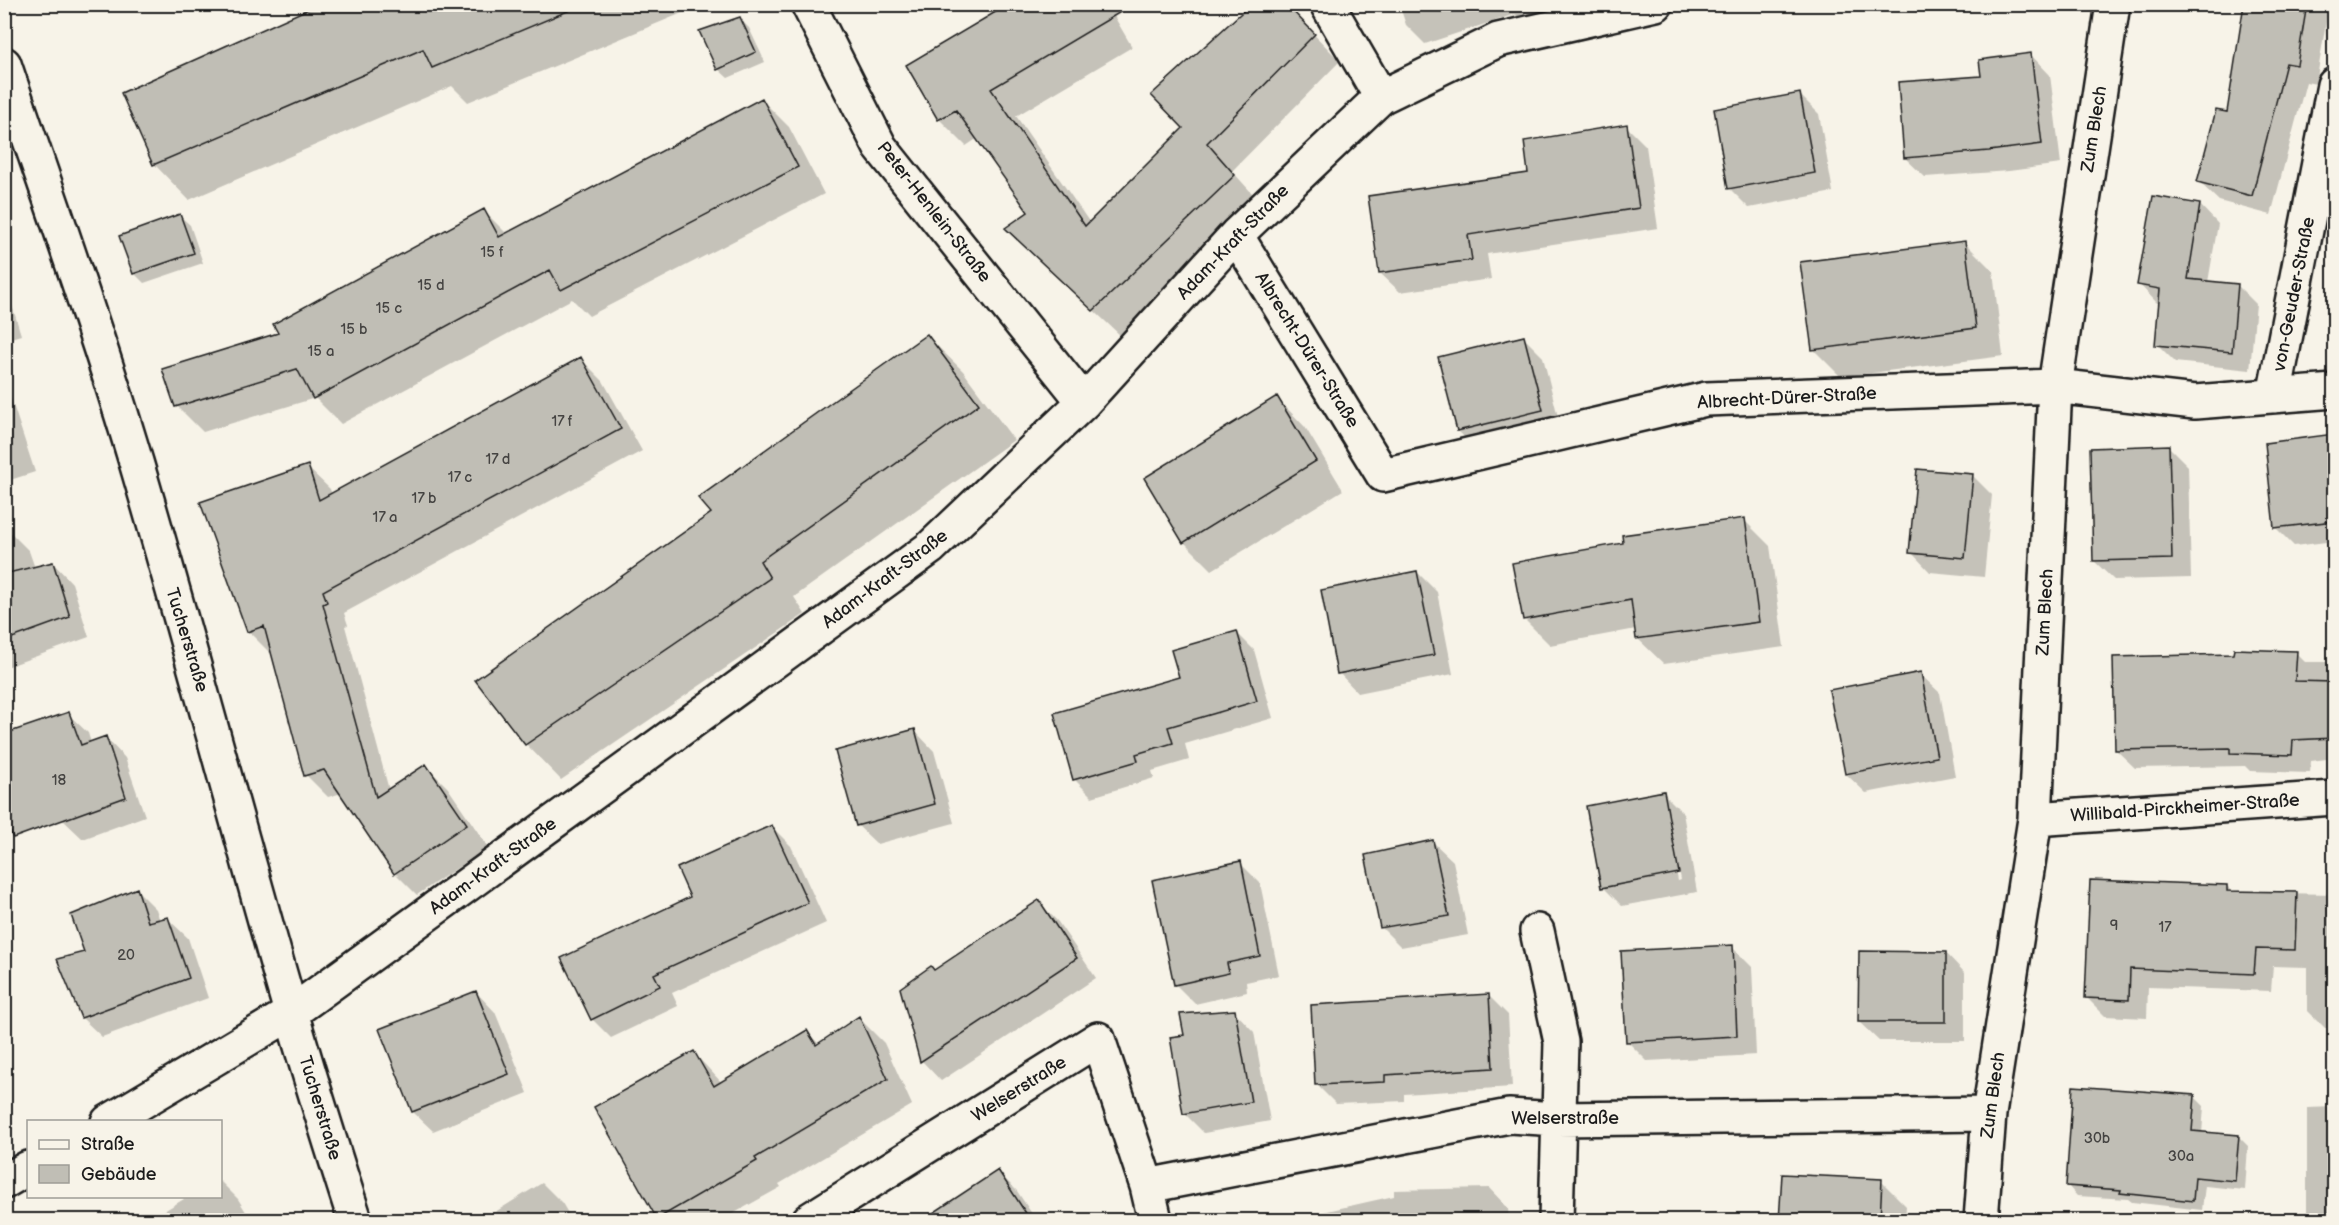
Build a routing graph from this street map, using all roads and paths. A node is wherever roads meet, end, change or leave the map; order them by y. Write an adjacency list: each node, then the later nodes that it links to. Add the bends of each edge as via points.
1 (808, 4): 12 (street, Peter-Henlein-Straße, via 880,147)
2 (1327, 4): 7 (street)
3 (1656, 4): 7 (street, Adam-Kraft-Straße, via 1498,40)
4 (2113, 4): 9 (street, Zum Blech)
5 (4, 64): 16 (street, Tucherstraße, via 136,462)
6 (2334, 85): 11 (street, von-Geuder-Straße)
7 (1382, 97): 8 (street, Adam-Kraft-Straße)
8 (1236, 235): 9 (street, Albrecht-Dürer-Straße, via 1383,475 1706,399); 12 (street, Adam-Kraft-Straße)
9 (2055, 386): 11 (street, Albrecht-Dürer-Straße, via 2194,402); 14 (street, Zum Blech)
10 (2334, 391): 11 (street, Albrecht-Dürer-Straße)
11 (2274, 396)
12 (1084, 402): 16 (street, Adam-Kraft-Straße, via 930,548)
13 (2334, 798): 14 (street, Willibald-Pirckheimer-Straße)
14 (2036, 819): 17 (street, Zum Blech)
15 (1537, 931): 18 (street, via 1561,1042)
16 (291, 1013): 19 (street, Adam-Kraft-Straße); 23 (street, Tucherstraße)
17 (1989, 1114): 18 (street, Welserstraße); 27 (street, Zum Blech)
18 (1558, 1119): 22 (street, Welserstraße, via 1509,1116); 26 (street)
19 (111, 1120)
20 (27, 1169): 21 (street)
21 (4, 1182)
22 (1147, 1186): 24 (street, Welserstraße, via 1098,1040); 25 (street, Welserstraße)
23 (355, 1221)
24 (809, 1221)
25 (1155, 1221)
26 (1556, 1221)
27 (1981, 1221)

